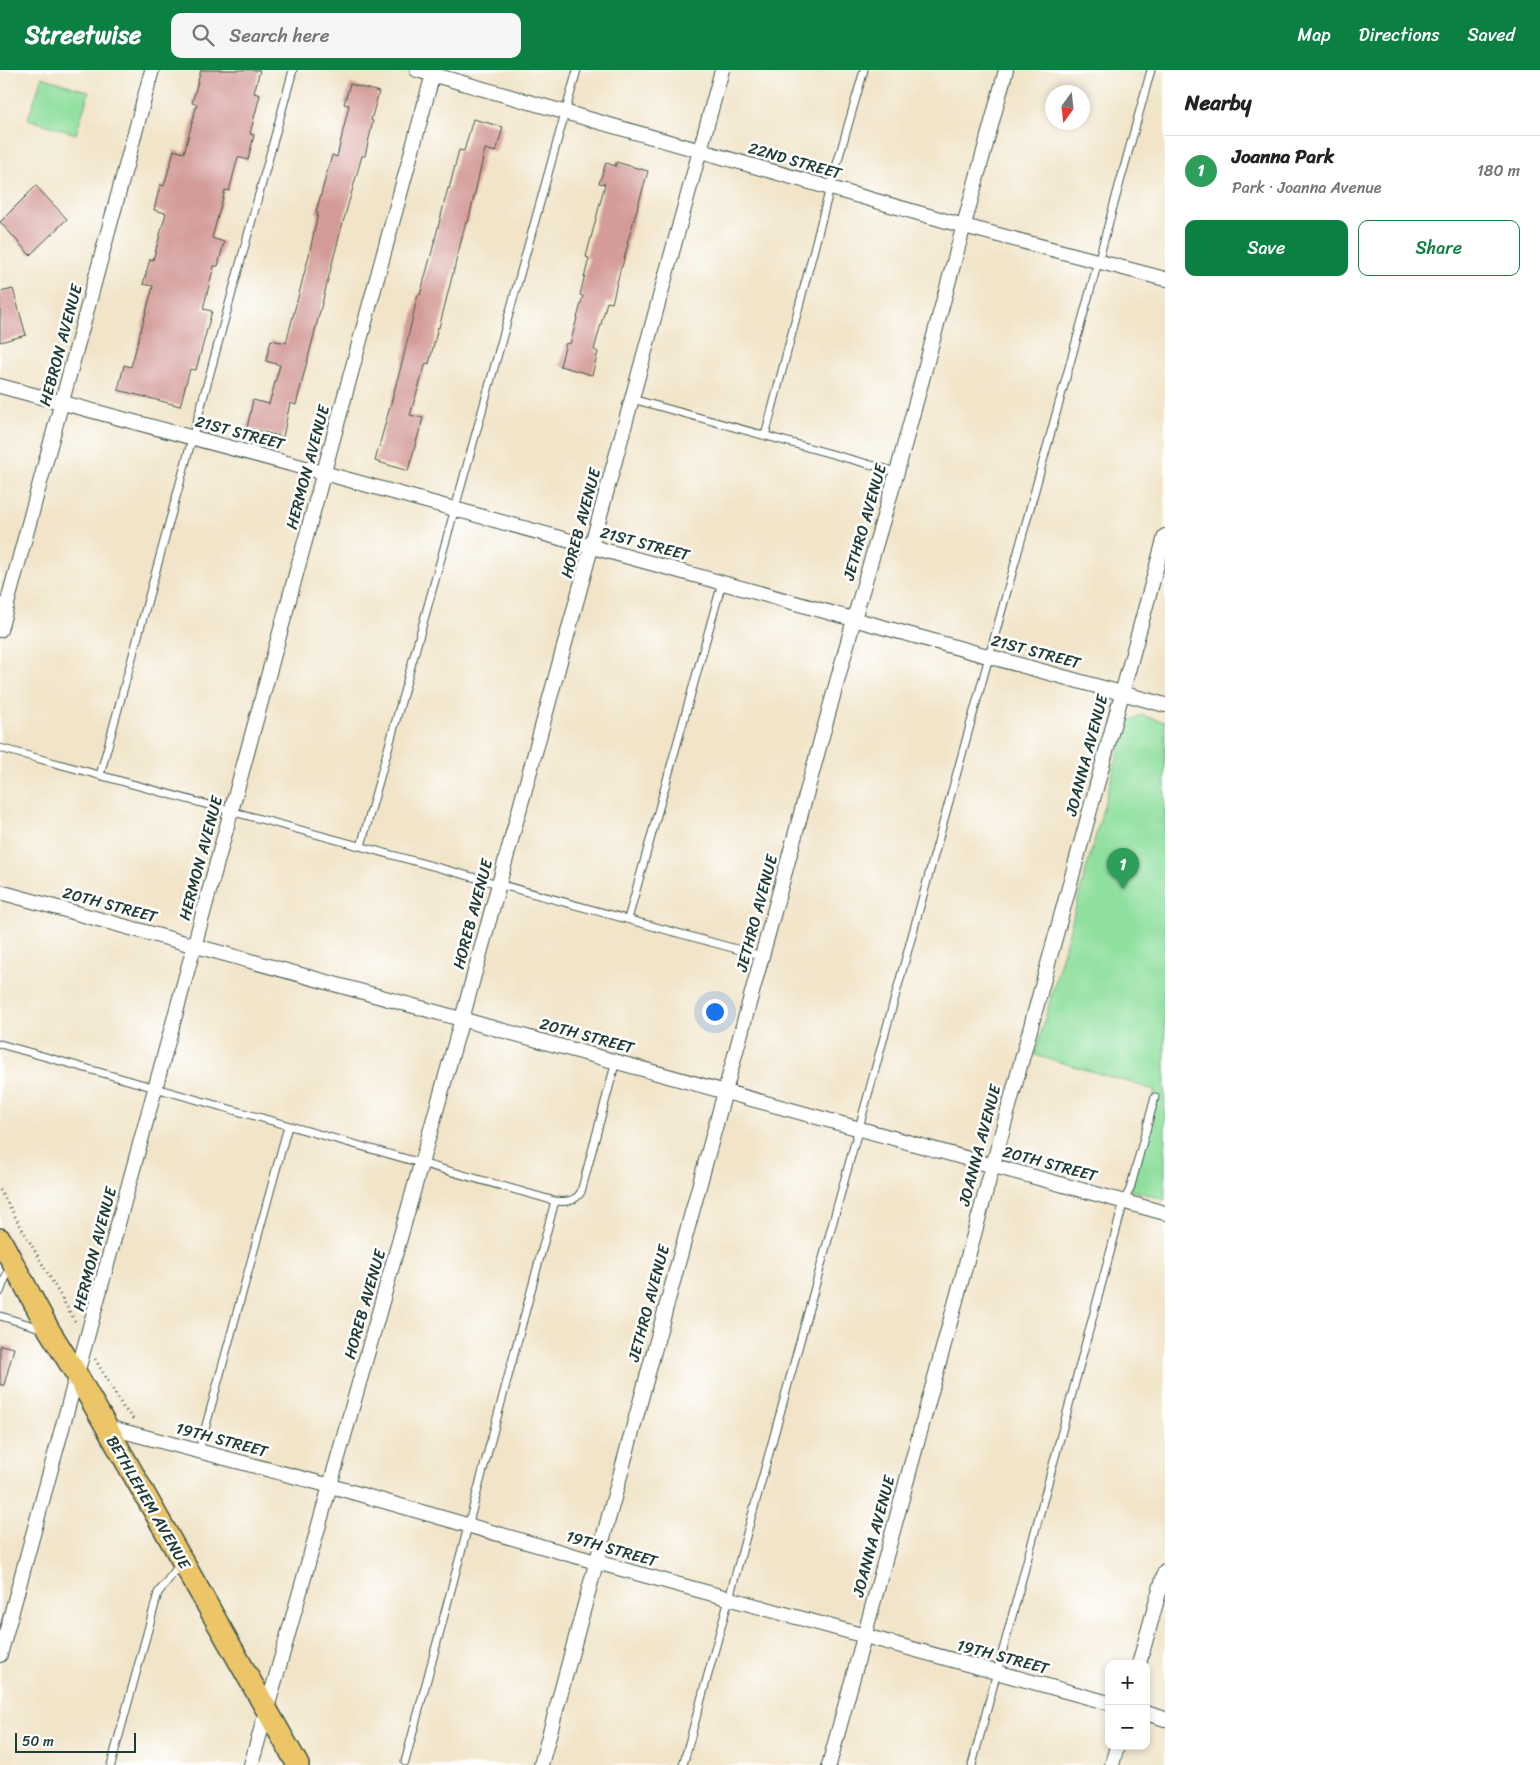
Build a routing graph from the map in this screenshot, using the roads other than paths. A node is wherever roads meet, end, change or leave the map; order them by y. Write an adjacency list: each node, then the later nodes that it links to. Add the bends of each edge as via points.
1 (152, 70): 18 (street, HEBRON AVENUE)
2 (293, 70): 20 (lane)
3 (417, 70): 9 (street, 22ND STREET)
4 (577, 70): 10 (lane)
5 (722, 70): 11 (street, HOREB AVENUE)
6 (864, 70): 12 (lane)
7 (1006, 70): 13 (street, JETHRO AVENUE)
8 (1151, 70): 14 (lane)
9 (433, 72): 10 (street, 22ND STREET); 22 (street, HERMON AVENUE)
10 (565, 112): 11 (street, 22ND STREET); 23 (lane)
11 (699, 151): 12 (street, 22ND STREET); 17 (street, HOREB AVENUE)
12 (830, 188): 13 (street, 22ND STREET); 19 (lane)
13 (964, 226): 14 (street, 22ND STREET); 21 (street, JETHRO AVENUE)
14 (1099, 261): 15 (street, 22ND STREET); 29 (lane)
15 (1165, 279)
16 (0, 386): 18 (street, 21ST STREET)
17 (632, 399): 19 (lane); 25 (street, HOREB AVENUE)
18 (62, 403): 20 (street, 21ST STREET); 28 (street, HEBRON AVENUE)
19 (765, 436): 21 (lane)
20 (193, 437): 22 (street, 21ST STREET); 33 (lane)
21 (897, 472): 27 (street, JETHRO AVENUE)
22 (324, 473): 23 (street, 21ST STREET); 34 (street, HERMON AVENUE)
23 (455, 509): 25 (street, 21ST STREET); 35 (lane)
24 (1165, 536): 30 (street, JOANNA AVENUE)
25 (592, 546): 26 (street, 21ST STREET); 36 (street, HOREB AVENUE)
26 (722, 582): 27 (street, 21ST STREET); 38 (lane)
27 (854, 619): 29 (street, 21ST STREET); 40 (street, JETHRO AVENUE)
28 (0, 630)
29 (990, 656): 30 (street, 21ST STREET); 48 (lane)
30 (1122, 692): 31 (street, 21ST STREET); 50 (street, JOANNA AVENUE)
31 (1165, 704)
32 (0, 748): 33 (lane)
33 (100, 775): 34 (lane)
34 (231, 811): 35 (lane); 39 (street, HERMON AVENUE)
35 (360, 846): 36 (lane)
36 (499, 884): 38 (lane); 41 (street, HOREB AVENUE)
37 (0, 892): 39 (street, 20TH STREET)
38 (628, 919): 40 (lane)
39 (194, 945): 41 (street, 20TH STREET); 44 (street, HERMON AVENUE)
40 (762, 956): 45 (street, JETHRO AVENUE)
41 (462, 1019): 43 (street, 20TH STREET); 49 (street, HOREB AVENUE)
42 (0, 1044): 44 (lane)
43 (616, 1061): 45 (street, 20TH STREET); 51 (lane, via 581,1192 570,1201)
44 (156, 1088): 47 (lane); 59 (street, HERMON AVENUE)
45 (724, 1091): 48 (street, 20TH STREET); 65 (street, JETHRO AVENUE)
46 (1155, 1097): 52 (lane)
47 (288, 1126): 49 (lane); 61 (lane)
48 (859, 1128): 50 (street, 20TH STREET); 67 (lane)
49 (421, 1163): 51 (lane); 62 (street, HOREB AVENUE)
50 (992, 1165): 52 (street, 20TH STREET); 68 (street, JOANNA AVENUE)
51 (555, 1201): 63 (lane)
52 (1124, 1201): 53 (street, 20TH STREET); 71 (lane)
53 (1165, 1213)
54 (0, 1239): 55 (main road, BETHLEHEM AVENUE)
55 (12, 1260): 56 (lane); 58 (main road, BETHLEHEM AVENUE)
56 (0, 1292)
57 (0, 1316): 58 (lane)
58 (49, 1330): 59 (main road, BETHLEHEM AVENUE)
59 (77, 1375): 60 (main road, BETHLEHEM AVENUE); 69 (street, HERMON AVENUE)
60 (107, 1427): 61 (street, 19TH STREET); 64 (main road, BETHLEHEM AVENUE)
61 (198, 1451): 62 (street, 19TH STREET)
62 (331, 1486): 63 (street, 19TH STREET); 73 (street, HOREB AVENUE)
63 (468, 1525): 65 (street, 19TH STREET); 77 (lane)
64 (183, 1561): 73 (main road, BETHLEHEM AVENUE); 78 (lane, via 158,1593)
65 (596, 1562): 67 (street, 19TH STREET); 81 (street, JETHRO AVENUE)
66 (1165, 1571): 70 (street)
67 (729, 1599): 68 (street, 19TH STREET); 82 (lane)
68 (864, 1636): 71 (street, 19TH STREET); 83 (street, JOANNA AVENUE)
69 (0, 1655)
70 (1140, 1660)
71 (996, 1672): 72 (street, 19TH STREET); 84 (lane)
72 (1105, 1702)
73 (266, 1707): 79 (street, HOREB AVENUE); 80 (main road, BETHLEHEM AVENUE)
74 (1150, 1714): 75 (street)
75 (1165, 1718)
76 (1116, 1750): 85 (street)
77 (405, 1762)
78 (111, 1765)
79 (251, 1765)
80 (298, 1765)
81 (541, 1765)
82 (683, 1765)
83 (829, 1765)
84 (972, 1765)
85 (1112, 1765)

